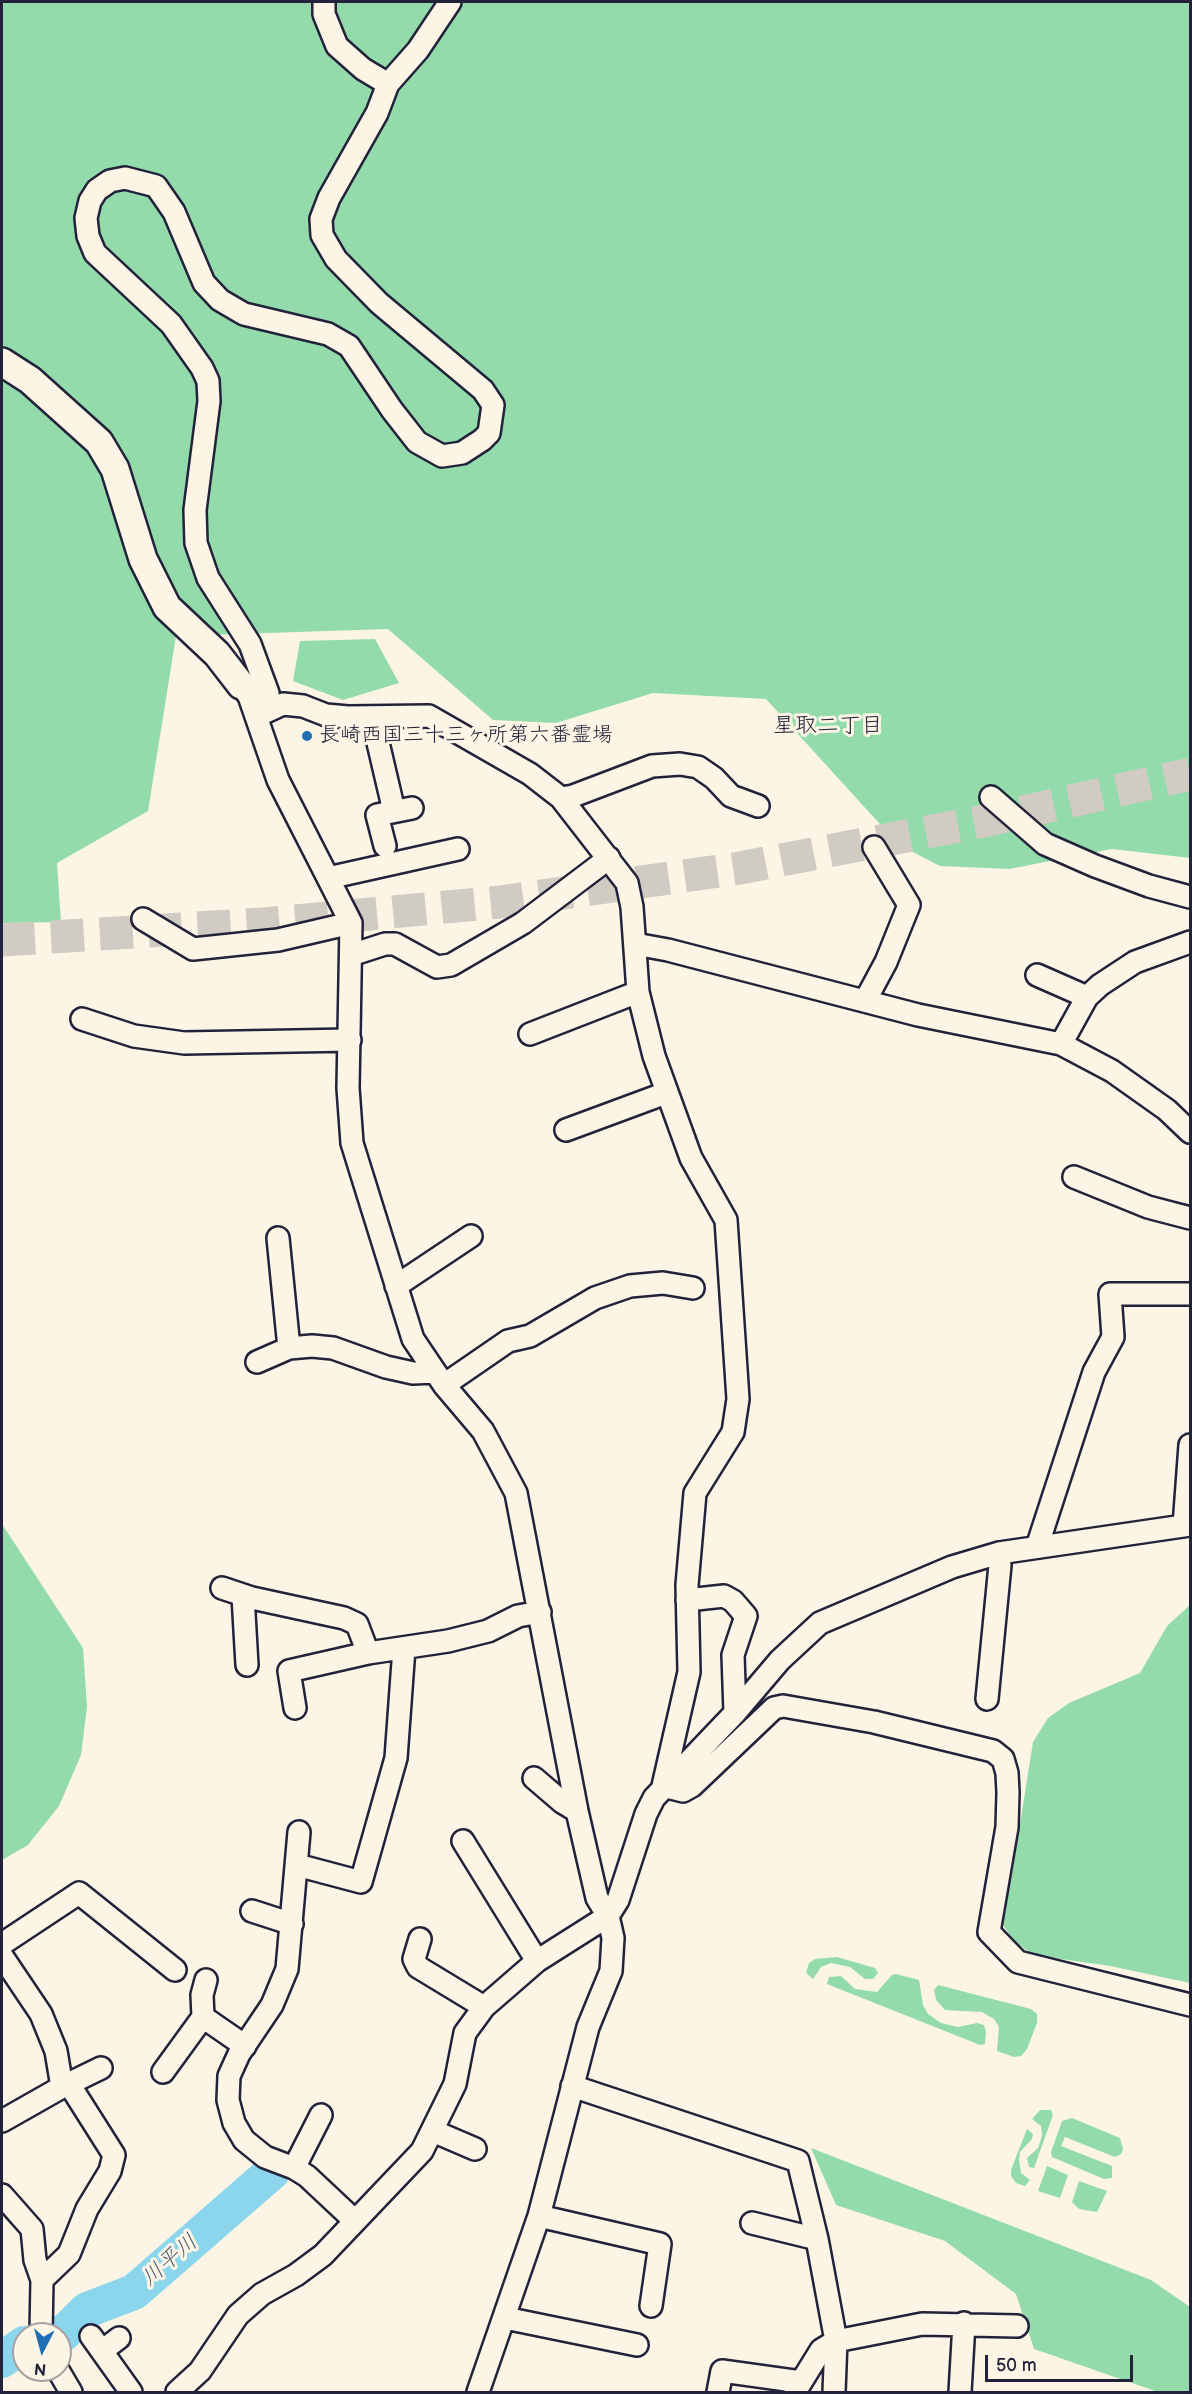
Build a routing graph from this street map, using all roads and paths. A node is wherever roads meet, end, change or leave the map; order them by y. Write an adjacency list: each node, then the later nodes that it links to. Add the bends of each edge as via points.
1 (324, 2): 3 (street, via 324,14 337,46)
2 (450, 2): 3 (street, via 418,50)
3 (388, 84): 6 (street, via 377,113 329,198 320,229 336,259 379,303 483,390 493,405 489,433 462,453 442,456 417,442 349,346 328,334 244,314 220,300 204,283 174,212 156,186 125,178 110,181 97,190 86,218 95,253 171,324 208,381 209,401 195,510 196,543 208,578 250,644 268,693)
4 (2, 362): 5 (street, via 30,380 99,442 115,469 143,559 167,607 217,654)
5 (241, 685): 6 (street)
6 (257, 716): 7 (street, via 283,704 303,706 326,715); 15 (street, via 278,780)
7 (372, 717): 9 (street, via 429,716 530,774); 11 (street, via 403,810 377,815)
8 (991, 797): 16 (street, via 1045,844 1117,874)
9 (561, 798): 10 (street, via 652,766 680,764 698,767 731,796); 14 (street)
10 (758, 806)
11 (385, 846)
12 (874, 847): 25 (street, via 909,905)
13 (458, 849): 15 (street)
14 (609, 858): 20 (street, via 627,883); 21 (street, via 523,923 451,965 436,967 395,944)
15 (328, 878): 18 (street)
16 (1191, 897)
17 (143, 919): 18 (street, via 193,949 278,940)
18 (351, 922): 21 (street)
19 (1191, 942): 24 (street, via 1135,962)
20 (635, 944): 23 (street); 25 (street)
21 (351, 955): 28 (street)
22 (1037, 975): 24 (street)
23 (638, 992): 27 (street); 30 (street)
24 (1087, 997): 29 (street)
25 (865, 1001): 29 (street)
26 (82, 1019): 28 (street, via 134,1036 184,1043)
27 (530, 1034)
28 (350, 1040): 37 (street, via 352,1143)
29 (1061, 1044): 32 (street, via 1112,1071)
30 (666, 1093): 31 (street); 49 (street, via 691,1158 726,1220 738,1399 733,1432 695,1493)
31 (566, 1130)
32 (1191, 1132)
33 (1074, 1177): 34 (street, via 1148,1207)
34 (1191, 1218)
35 (471, 1236): 37 (street)
36 (278, 1238): 40 (street)
37 (396, 1286): 42 (street, via 413,1339)
38 (693, 1288): 42 (street, via 663,1283 630,1286 595,1298 530,1336 508,1341)
39 (1191, 1294): 45 (street, via 1110,1294 1113,1337 1094,1372)
40 (289, 1348): 41 (street); 42 (street, via 333,1348 386,1367)
41 (257, 1362)
42 (440, 1379): 50 (street, via 483,1431 516,1492)
43 (1191, 1445): 44 (street)
44 (1187, 1526): 45 (street)
45 (1037, 1547): 46 (street)
46 (999, 1553): 54 (street); 56 (street, via 952,1567 820,1623 780,1660)
47 (222, 1588): 48 (street)
48 (243, 1596): 52 (street, via 351,1621 357,1624); 53 (street)
49 (687, 1600): 56 (street, via 724,1596 746,1616 733,1655); 58 (street, via 689,1672)
50 (540, 1612): 51 (street, via 518,1616 488,1631); 59 (street)
51 (404, 1648): 52 (street); 62 (street, via 396,1758 361,1882)
52 (368, 1653): 55 (street, via 289,1671)
53 (247, 1665)
54 (987, 1699)
55 (295, 1708)
56 (735, 1713): 58 (street)
57 (534, 1778): 59 (street)
58 (663, 1786): 64 (street, via 646,1814 618,1900); 72 (street, via 683,1791 692,1785 774,1708 783,1706 874,1722 993,1751 1003,1759 1008,1793 1007,1827 989,1932 1018,1962)
59 (577, 1811): 64 (street, via 597,1898)
60 (299, 1832): 62 (street)
61 (464, 1841): 69 (street)
62 (297, 1865): 65 (street)
63 (252, 1911): 65 (street)
64 (608, 1916): 69 (street); 79 (street, via 613,1938 611,1971 588,2027)
65 (292, 1924): 75 (street, via 287,1969 272,2004)
66 (420, 1939): 73 (street, via 414,1959 417,1967)
67 (2, 1944): 70 (street, via 79,1893)
68 (2, 1956): 78 (street, via 41,2014)
69 (537, 1961): 73 (street)
70 (175, 1970)
71 (206, 1980): 74 (street)
72 (1191, 2005)
73 (484, 2007): 82 (street, via 465,2033 455,2084)
74 (203, 2017): 75 (street); 77 (street)
75 (245, 2046): 84 (street, via 229,2076 228,2100 234,2123 244,2140 265,2157)
76 (100, 2068): 78 (street)
77 (163, 2072)
78 (65, 2085): 81 (street); 90 (street, via 114,2156 69,2254)
79 (572, 2086): 86 (street); 89 (street, via 798,2161)
80 (321, 2115): 84 (street)
81 (2, 2121)
82 (434, 2131): 83 (street); 87 (street, via 422,2151)
83 (475, 2149)
84 (294, 2168): 87 (street)
85 (2, 2195): 90 (street, via 32,2229 35,2260)
86 (539, 2216): 91 (street, via 660,2244); 92 (street)
87 (355, 2221): 101 (street, via 323,2254 262,2294 238,2315 200,2371)
88 (753, 2223): 89 (street)
89 (818, 2239): 97 (street)
90 (42, 2280): 93 (street)
91 (651, 2306)
92 (505, 2318): 98 (street); 102 (street)
93 (40, 2322)
94 (964, 2323): 95 (street); 97 (street, via 922,2324); 105 (street)
95 (1017, 2326)
96 (119, 2338): 100 (street, via 96,2343)
97 (836, 2341): 99 (street, via 821,2349); 104 (street)
98 (636, 2345)
99 (798, 2387): 103 (street, via 722,2371)
100 (131, 2392)
101 (177, 2392)
102 (478, 2392)
103 (718, 2392)
104 (834, 2392)
105 (960, 2392)

